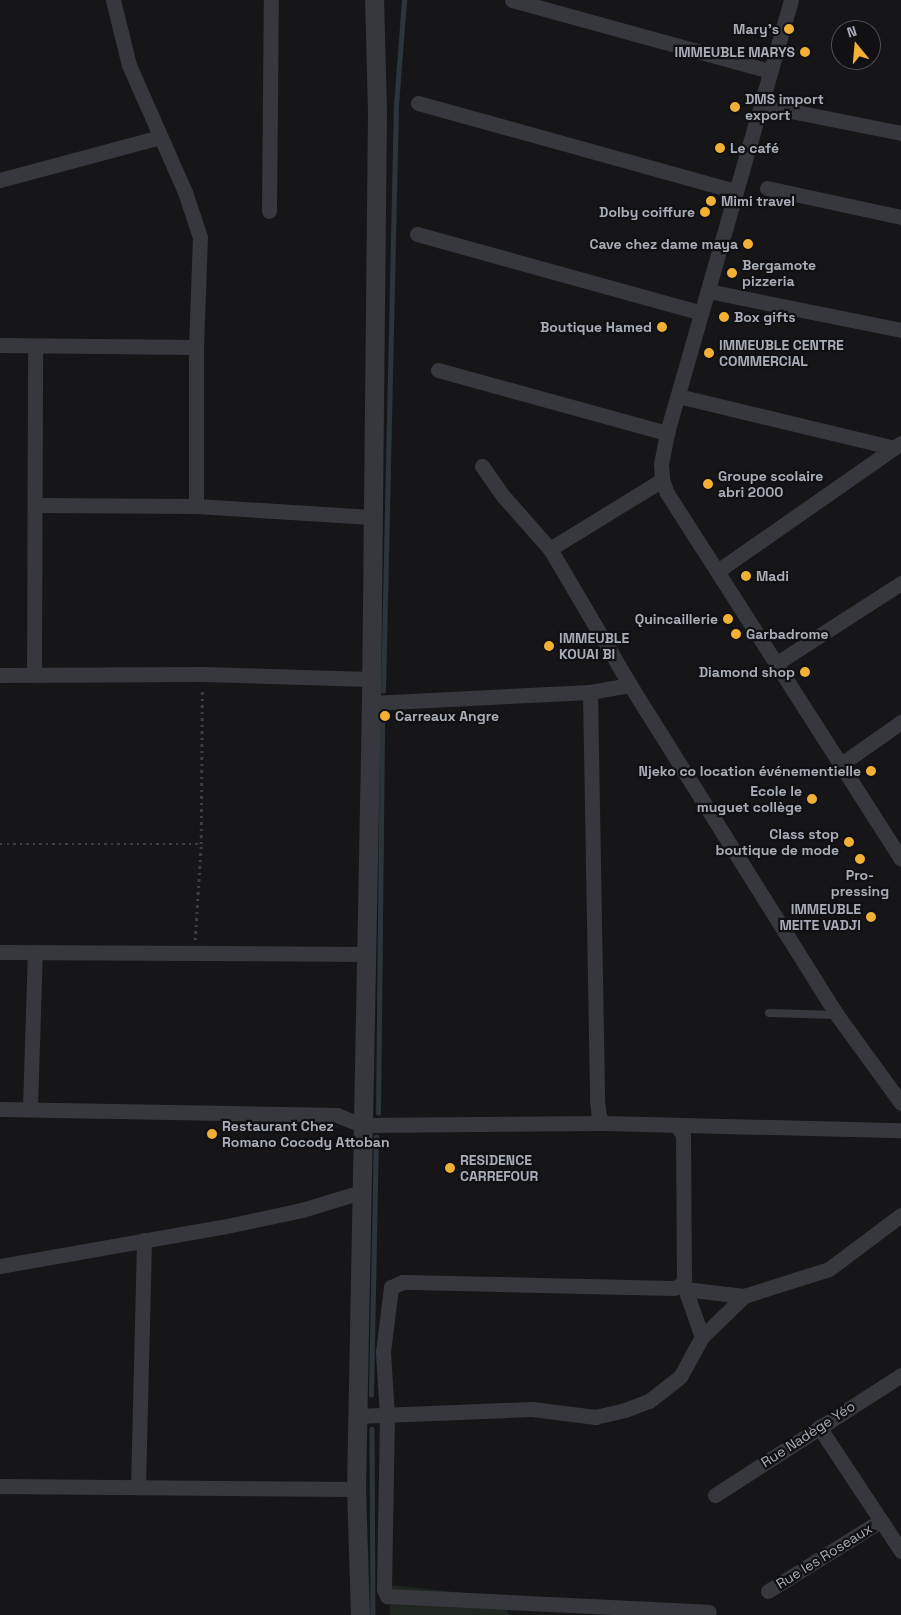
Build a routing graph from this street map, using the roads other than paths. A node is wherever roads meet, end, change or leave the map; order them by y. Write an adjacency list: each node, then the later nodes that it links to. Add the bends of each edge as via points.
1 (112, 0): 10 (street, via 129,65)
2 (271, 0): 14 (street)
3 (376, 0): 31 (street)
4 (512, 0): 6 (street)
5 (791, 0): 6 (street)
6 (770, 72): 8 (street)
7 (418, 103): 13 (street)
8 (761, 104): 9 (street); 13 (street)
9 (901, 133)
10 (160, 137): 11 (street); 22 (street, via 186,192 200,237)
11 (0, 180)
12 (767, 188): 15 (street)
13 (736, 191): 17 (street)
14 (269, 211)
15 (901, 217)
16 (417, 234): 18 (street)
17 (708, 291): 18 (street); 19 (street)
18 (702, 313): 24 (street)
19 (901, 330)
20 (0, 346): 21 (street)
21 (36, 346): 22 (street); 29 (street)
22 (196, 347): 30 (street)
23 (438, 370): 25 (street)
24 (678, 396): 25 (street); 26 (street)
25 (667, 433): 28 (street, via 661,464)
26 (898, 446): 33 (street)
27 (482, 466): 32 (street, via 504,497)
28 (662, 480): 32 (street); 33 (street, via 667,494)
29 (36, 505): 30 (street); 36 (street)
30 (196, 506): 31 (street)
31 (372, 517): 38 (street)
32 (550, 549): 39 (street)
33 (719, 570): 35 (street)
34 (901, 583): 35 (street)
35 (777, 662): 43 (street)
36 (34, 674): 37 (street); 38 (street)
37 (0, 675)
38 (370, 678): 41 (street)
39 (630, 685): 40 (street); 49 (street)
40 (590, 692): 41 (street); 53 (street, via 597,1101)
41 (371, 703): 47 (street)
42 (901, 722): 43 (street)
43 (840, 764): 44 (street)
44 (900, 856)
45 (0, 952): 46 (street)
46 (35, 952): 47 (street); 51 (street)
47 (367, 954): 54 (street)
48 (769, 1013): 49 (lane)
49 (837, 1015): 50 (street)
50 (901, 1103)
51 (30, 1108): 52 (street); 54 (street, via 337,1116)
52 (0, 1109)
53 (604, 1123): 54 (street); 55 (street)
54 (362, 1125): 57 (street)
55 (677, 1126): 56 (street); 61 (street, via 683,1135)
56 (901, 1130)
57 (361, 1192): 59 (street, via 302,1210); 65 (street)
58 (901, 1215): 62 (street, via 829,1269)
59 (144, 1240): 60 (street); 69 (street)
60 (0, 1266)
61 (684, 1286): 62 (street); 63 (street); 66 (street, via 394,1285 390,1291 383,1352)
62 (744, 1296): 63 (street)
63 (702, 1337): 66 (street, via 680,1377 649,1400 625,1410 595,1417 532,1409)
64 (901, 1374): 67 (street, Rue Nadège Yéo)
65 (357, 1416): 66 (street); 70 (street)
66 (387, 1416): 75 (street, via 384,1589 387,1596)
67 (819, 1427): 71 (street, Rue Nadège Yéo); 72 (street)
68 (0, 1486): 69 (street)
69 (138, 1487): 70 (street)
70 (356, 1488): 76 (street)
71 (716, 1495)
72 (880, 1521): 73 (street); 74 (street, Rue les Roseaux)
73 (901, 1551)
74 (768, 1591)
75 (709, 1612)
76 (360, 1615)

